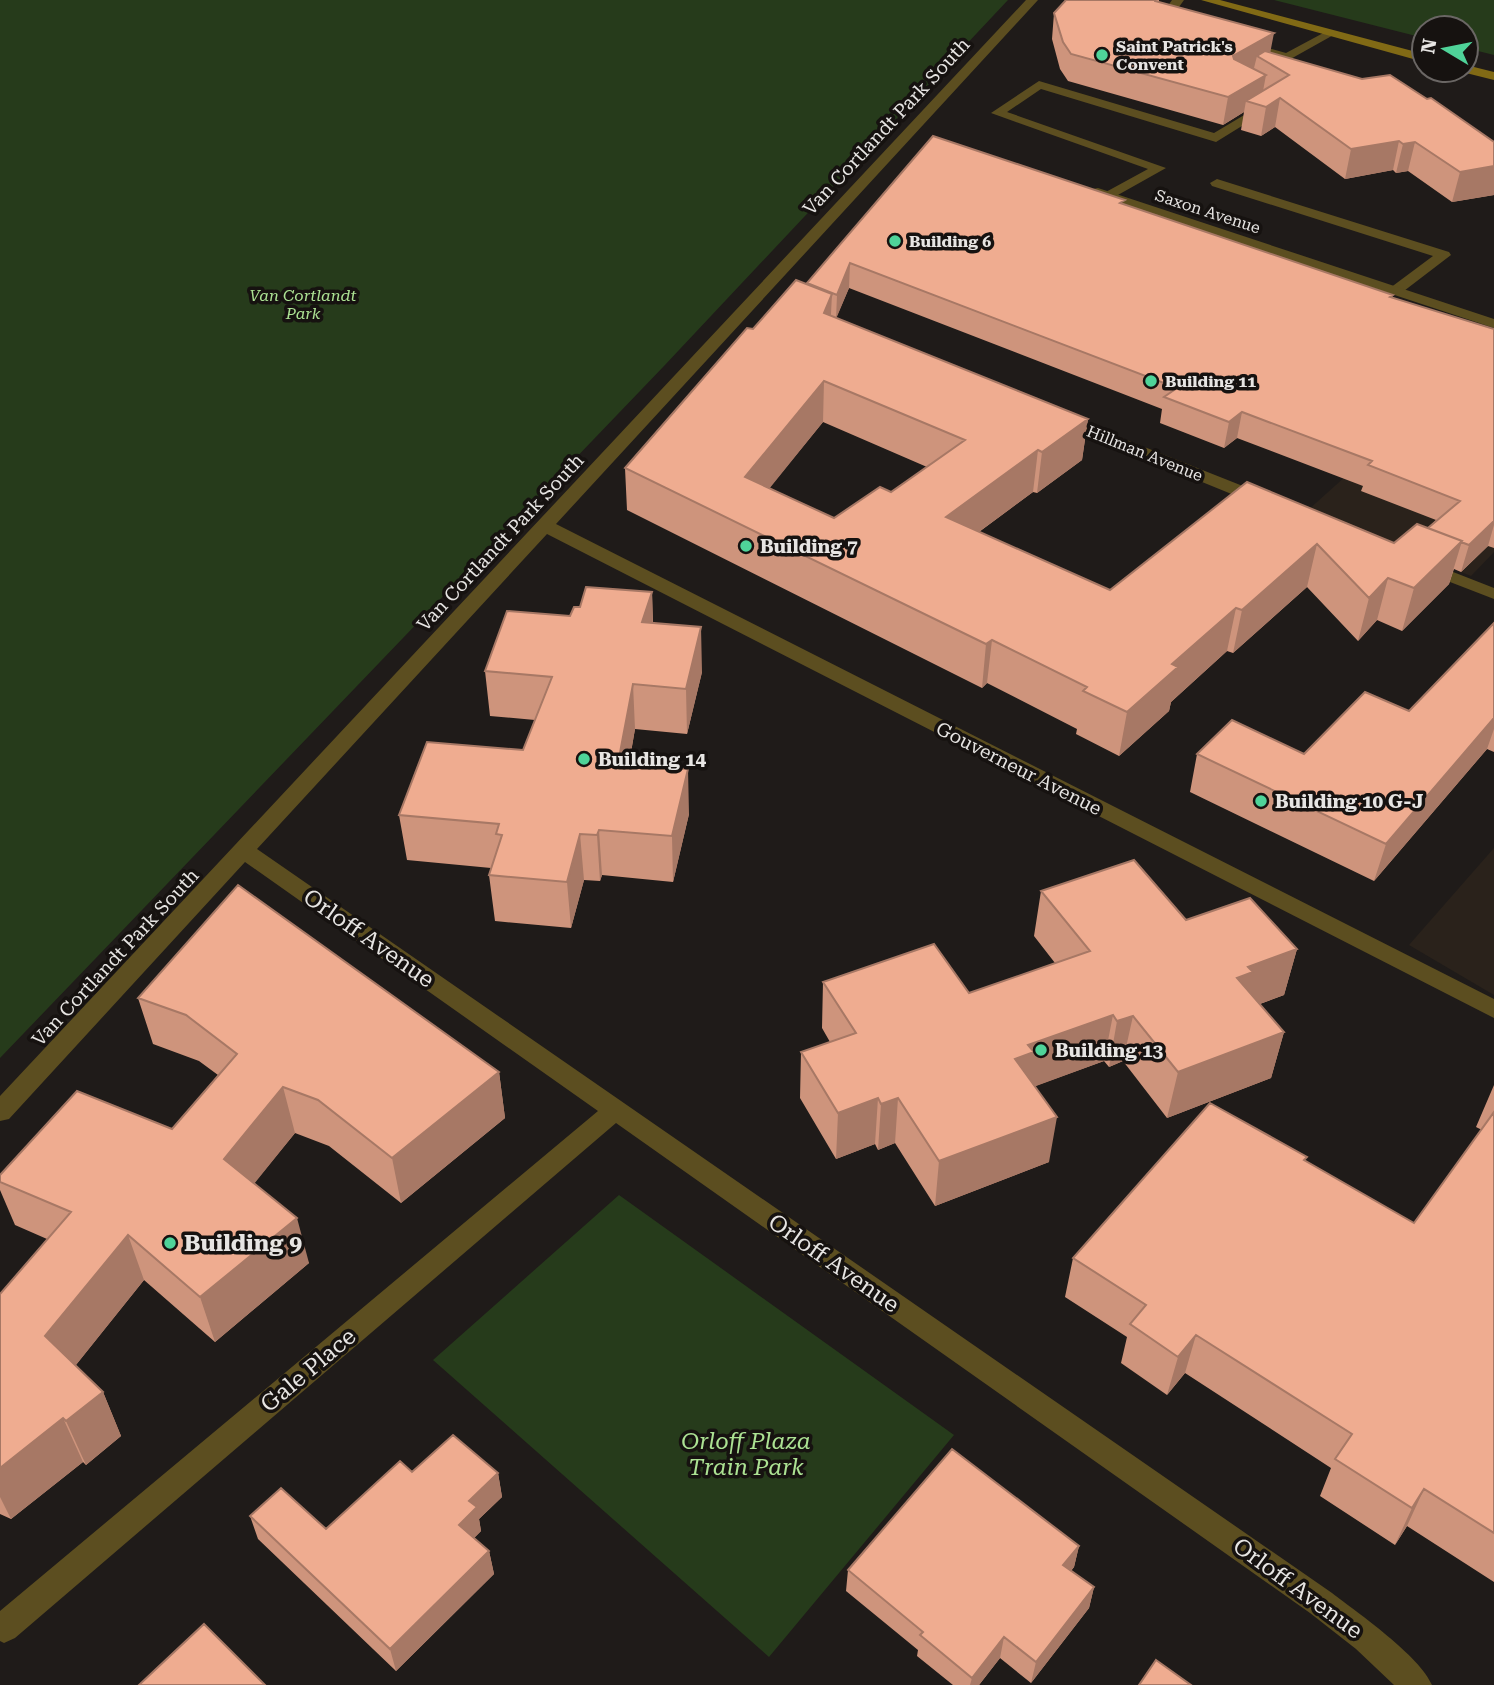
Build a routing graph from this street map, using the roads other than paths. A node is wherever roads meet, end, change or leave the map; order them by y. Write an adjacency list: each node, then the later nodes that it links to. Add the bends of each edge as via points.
1 (1032, 0): 11 (street, Van Cortlandt Park South)
2 (1178, 0): 4 (street, via 1162,23)
3 (1207, 0): 5 (main road)
4 (1175, 27)
5 (1331, 33): 7 (main road); 8 (street)
6 (1224, 40): 8 (street)
7 (1410, 54)
8 (1287, 57): 9 (street)
9 (1267, 68)
10 (1256, 93): 15 (street, via 1275,102 1216,138 1039,85 998,113 1158,168)
11 (911, 130): 12 (street); 17 (street, Van Cortlandt Park South)
12 (931, 137)
13 (1217, 183): 16 (street, via 1444,255)
14 (1083, 188): 15 (street, Saxon Avenue)
15 (1109, 196): 16 (street, Saxon Avenue)
16 (1395, 291): 19 (street, Saxon Avenue)
17 (758, 296): 18 (street); 22 (street, Van Cortlandt Park South)
18 (775, 303)
19 (1494, 324)
20 (1041, 411): 21 (street, Hillman Avenue)
21 (1284, 509)
22 (544, 525): 25 (street, Van Cortlandt Park South); 26 (street, Gouverneur Avenue)
23 (1407, 559): 24 (street)
24 (1494, 594)
25 (243, 850): 27 (street, Orloff Avenue); 28 (street, Van Cortlandt Park South)
26 (1494, 1009)
27 (615, 1110): 29 (street, Gale Place, via 4,1628); 30 (street, Orloff Avenue, via 1321,1602)
28 (0, 1112)
29 (0, 1626)
30 (1417, 1685)

